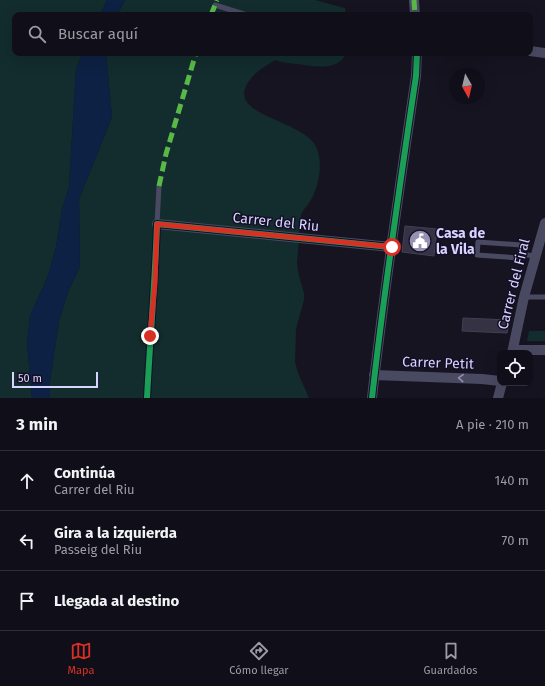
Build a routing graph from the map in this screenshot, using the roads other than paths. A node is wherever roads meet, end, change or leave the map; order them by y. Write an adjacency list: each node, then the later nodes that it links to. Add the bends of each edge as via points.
1 (414, 0): 4 (street)
2 (215, 5): 3 (lane)
3 (237, 12)
4 (415, 12)
5 (533, 51): 6 (street)
6 (545, 53)
7 (416, 56): 11 (street, via 416,76)
8 (159, 186): 10 (lane)
9 (545, 223): 13 (street, Carrer del Firal)
10 (157, 224): 11 (street, Carrer del Riu)
11 (392, 247): 19 (street)
12 (520, 254): 12 (lane, via 519,258 477,255 478,242 521,245); 13 (lane)
13 (535, 256): 14 (street, Carrer del Firal)
14 (524, 297): 15 (lane); 16 (street, Carrer del Firal)
15 (545, 297)
16 (512, 350)
17 (533, 350): 18 (street)
18 (545, 350)
19 (374, 375): 20 (street, Carrer Petit, one-way to 19); 22 (street)
20 (497, 381)
21 (500, 386): 23 (street)
22 (372, 398)
23 (498, 398)

